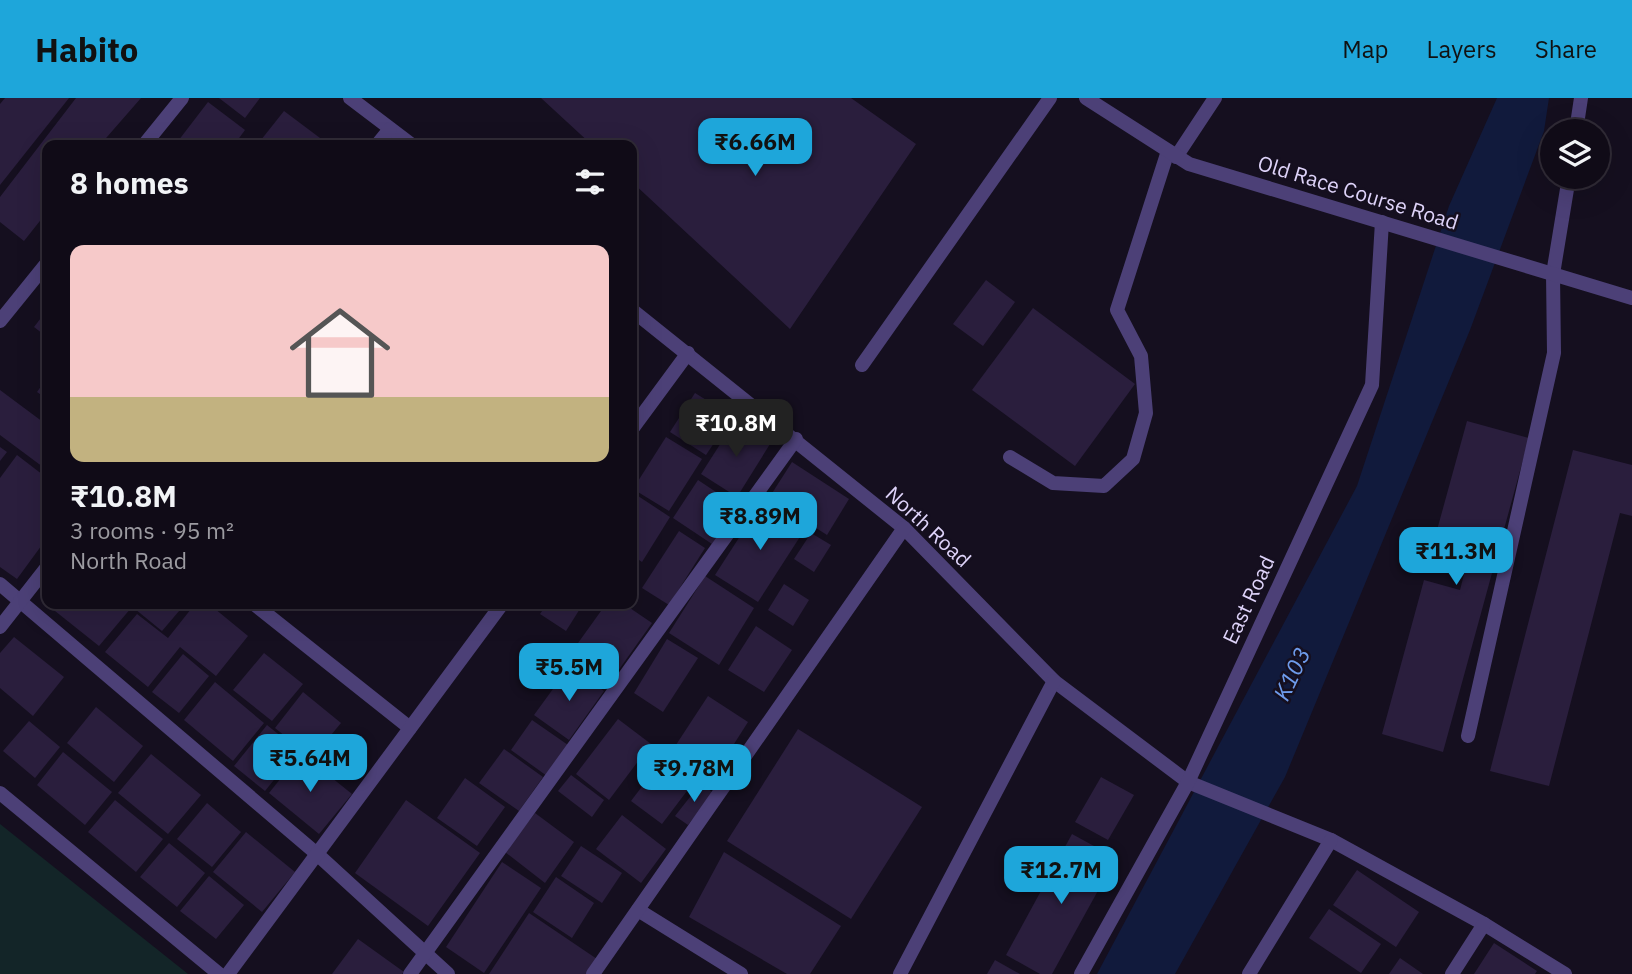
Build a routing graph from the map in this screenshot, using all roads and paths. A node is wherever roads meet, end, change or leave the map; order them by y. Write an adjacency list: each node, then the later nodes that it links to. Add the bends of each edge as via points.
1 (182, 98): 9 (street)
2 (351, 98): 8 (street)
3 (1050, 98): 21 (street)
4 (1086, 98): 12 (street, Old Race Course Road)
5 (1215, 98): 12 (street)
6 (1581, 98): 7 (street)
7 (1578, 119)
8 (390, 129): 10 (street); 11 (street)
9 (148, 140)
10 (381, 140)
11 (405, 140)
12 (1172, 154): 14 (street, Old Race Course Road, via 1189,164); 24 (street, via 1117,310 1141,356 1146,413 1133,458 1104,486 1053,483)
13 (1567, 189): 16 (street)
14 (1382, 222): 16 (street, Old Race Course Road); 35 (street, East Road, via 1372,384)
15 (42, 269): 19 (street)
16 (1553, 274): 17 (street, Old Race Course Road); 34 (street, via 1554,353)
17 (1632, 298)
18 (637, 314): 20 (street, North Road)
19 (0, 321)
20 (688, 353): 22 (street); 23 (street, North Road)
21 (862, 365)
22 (637, 422)
23 (796, 439): 25 (street, North Road); 41 (street)
24 (1010, 457)
25 (904, 528): 32 (street, North Road); 39 (street)
26 (42, 574): 28 (street)
27 (0, 584): 28 (street)
28 (21, 601): 31 (street); 38 (street)
29 (260, 609): 33 (street)
30 (498, 609): 33 (street)
31 (0, 627)
32 (1054, 681): 35 (street, North Road); 48 (street)
33 (410, 728): 38 (street)
34 (1468, 736)
35 (1188, 782): 37 (street, North Road); 49 (street, East Road)
36 (0, 793): 42 (street)
37 (1331, 840): 40 (street, North Road); 50 (street)
38 (317, 854): 41 (street); 43 (street)
39 (638, 910): 46 (street); 47 (street)
40 (1484, 924): 51 (street); 52 (street, North Road)
41 (424, 954): 44 (street); 45 (street)
42 (219, 974)
43 (228, 974)
44 (410, 974)
45 (448, 974)
46 (593, 974)
47 (741, 974)
48 (900, 974)
49 (1082, 974)
50 (1249, 974)
51 (1452, 974)
52 (1566, 974)

